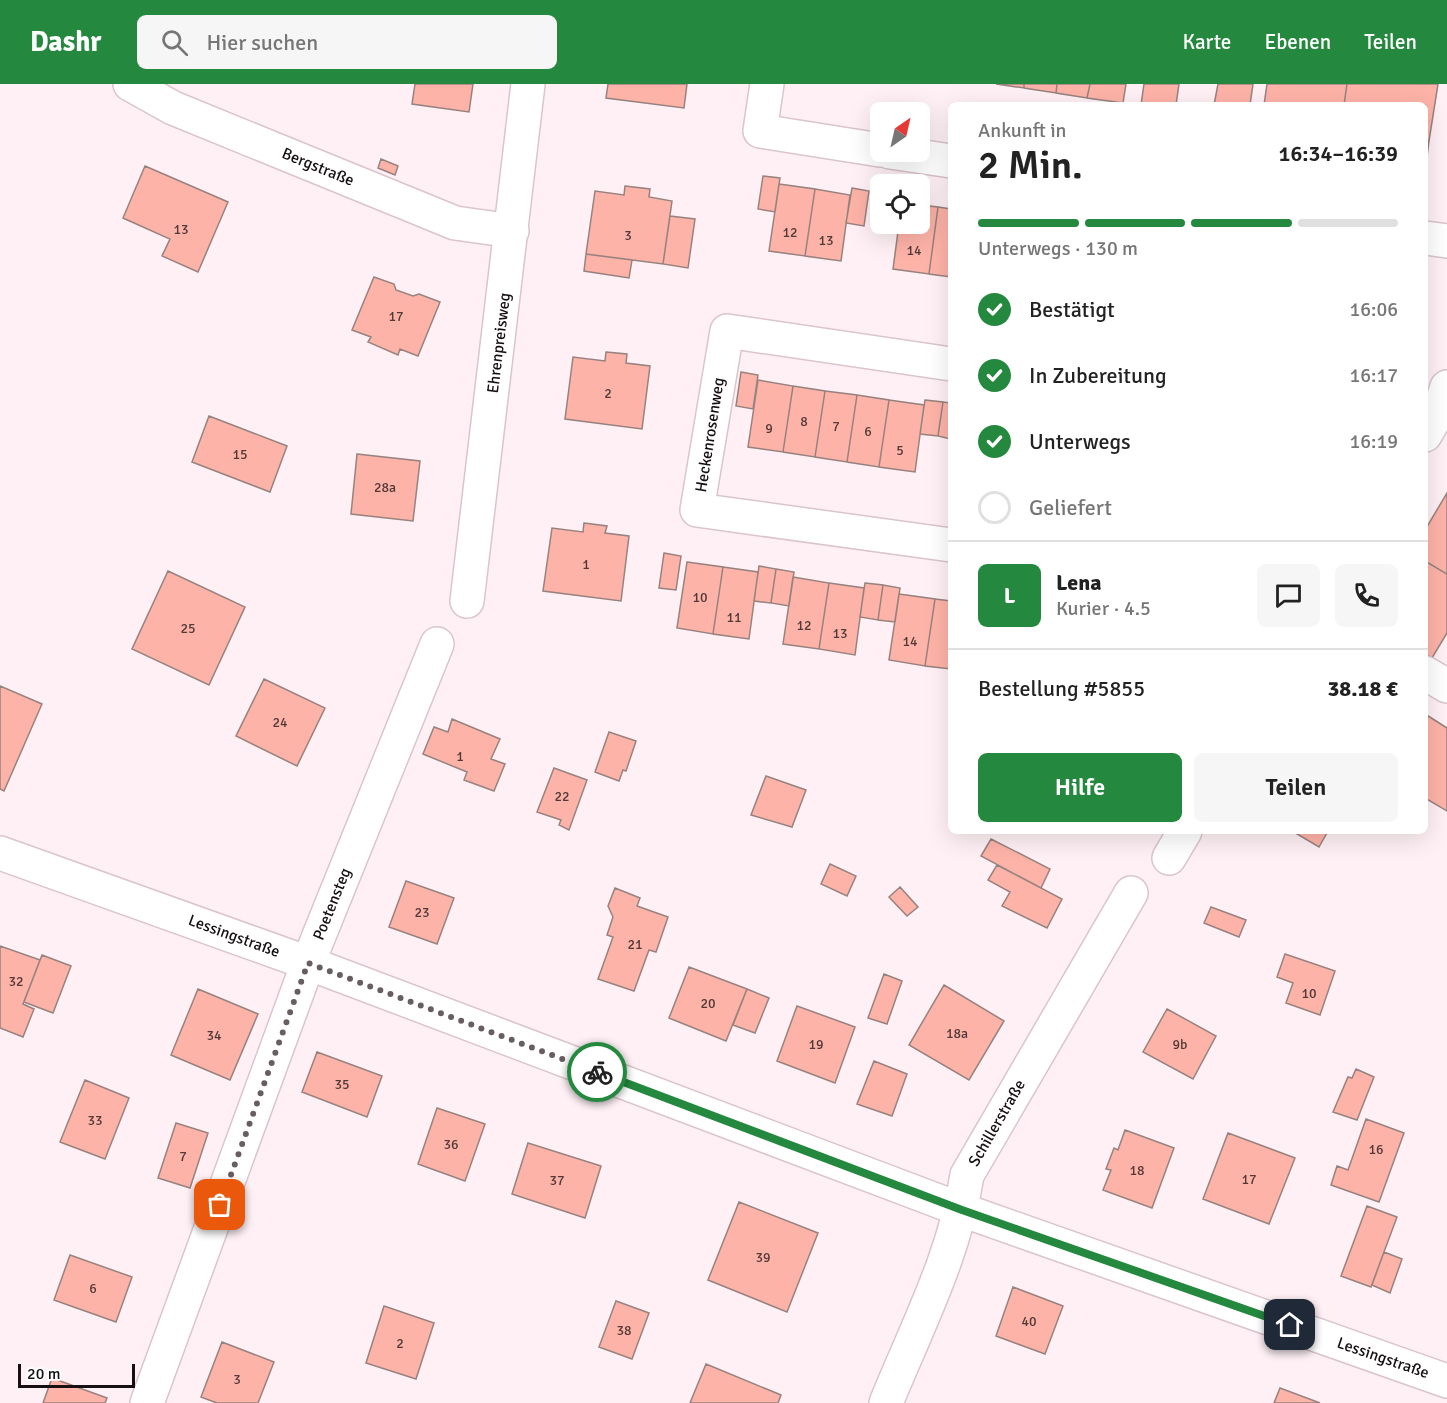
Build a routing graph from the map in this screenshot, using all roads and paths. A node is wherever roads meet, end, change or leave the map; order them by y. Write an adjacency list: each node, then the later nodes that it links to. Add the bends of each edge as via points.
1 (130, 84): 7 (street, Bergstraße, via 173,108 455,223)
2 (528, 84): 7 (street, Ehrenpreisweg)
3 (767, 84): 4 (street, via 760,130)
4 (870, 148)
5 (930, 158): 6 (street)
6 (948, 161)
7 (512, 231): 12 (street, Ehrenpreisweg)
8 (1428, 239): 9 (street)
9 (1447, 242)
10 (948, 364): 11 (street, Heckenrosenweg, via 727,331 697,510)
11 (948, 546)
12 (467, 601)
13 (437, 644): 18 (street, Poetensteg)
14 (1428, 675): 15 (street)
15 (1447, 686)
16 (0, 853): 18 (street, Lessingstraße)
17 (1131, 893): 19 (street, Schillerstraße, via 967,1175)
18 (308, 963): 19 (street, Lessingstraße); 21 (street, Poetensteg)
19 (962, 1210): 20 (street, Lessingstraße); 22 (street, Schillerstraße)
20 (1447, 1381)
21 (147, 1403)
22 (886, 1403)

